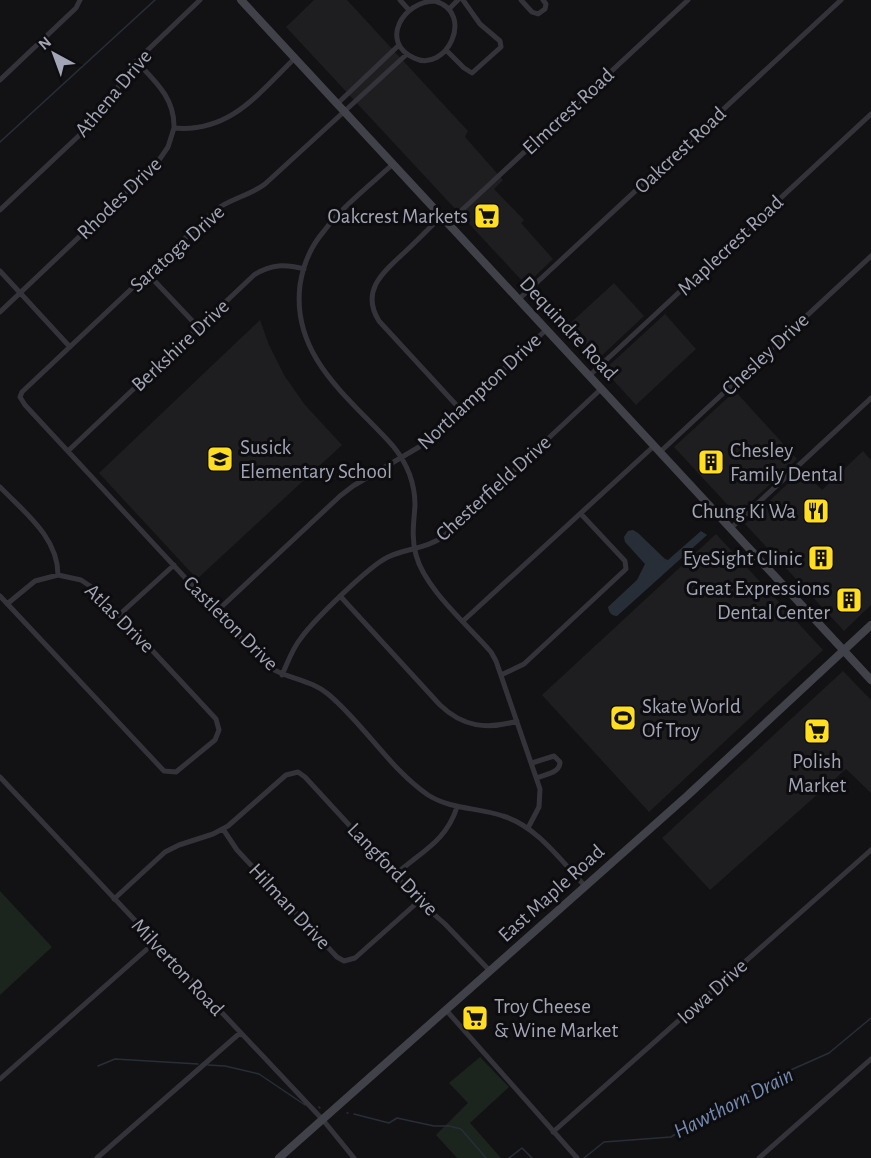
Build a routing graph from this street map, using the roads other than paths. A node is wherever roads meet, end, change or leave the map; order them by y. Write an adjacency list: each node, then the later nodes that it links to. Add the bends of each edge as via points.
1 (80, 0): 16 (street)
2 (200, 0): 15 (street, Athena Drive)
3 (241, 0): 14 (main road, Dequindre Road)
4 (400, 0): 11 (street)
5 (460, 0): 10 (street); 13 (street, via 500,41 501,47 472,73)
6 (521, 0): 7 (street, via 538,14 545,9)
7 (543, 0)
8 (688, 0): 24 (street, Elmcrest Road)
9 (841, 0): 30 (street, Oakcrest Road)
10 (449, 9): 11 (street, via 429,1); 13 (street, via 455,28)
11 (409, 10): 12 (street, via 397,27)
12 (403, 50): 13 (street, via 424,61); 17 (street); 18 (street, Saratoga Drive)
13 (446, 50)
14 (295, 58): 17 (main road, Dequindre Road); 20 (street, via 227,118 203,128)
15 (136, 61): 20 (street, via 169,100); 22 (street, Athena Drive, via 92,122)
16 (0, 80)
17 (337, 104): 18 (main road, Dequindre Road)
18 (344, 111): 21 (main road, Dequindre Road); 28 (street, Saratoga Drive, via 265,184 219,207)
19 (871, 114): 35 (street, Maplecrest Road)
20 (174, 128): 29 (street, Rhodes Drive, via 157,163)
21 (393, 164): 23 (main road, Dequindre Road); 26 (street, via 329,224 314,244)
22 (0, 210)
23 (442, 216): 24 (main road, Dequindre Road); 39 (street, via 384,272 375,286 372,303 379,321)
24 (448, 223): 30 (main road, Dequindre Road)
25 (871, 256): 40 (street, Chesley Drive)
26 (304, 269): 32 (street, Berkshire Drive, via 282,265 263,270); 42 (street, via 300,310 308,343 322,369)
27 (0, 271): 29 (street)
28 (148, 274): 32 (street); 34 (street, Saratoga Drive)
29 (20, 294): 31 (street, Rhodes Drive); 34 (street)
30 (519, 299): 33 (main road, Dequindre Road)
31 (0, 312)
32 (199, 328): 41 (street, Berkshire Drive)
33 (547, 329): 35 (main road, Dequindre Road); 39 (street, Northampton Drive)
34 (70, 347): 37 (street, Saratoga Drive)
35 (589, 376): 36 (main road, Dequindre Road)
36 (601, 389): 40 (main road, Dequindre Road); 46 (street, Chesterfield Drive, via 444,536)
37 (20, 397): 41 (street, Castleton Drive)
38 (871, 398): 45 (street)
39 (460, 409): 42 (street, Northampton Drive)
40 (657, 449): 44 (street, Chesley Drive); 45 (main road, Dequindre Road)
41 (68, 451): 47 (street, Castleton Drive)
42 (402, 459): 46 (street, via 414,491); 52 (street, Northampton Drive, via 340,496)
43 (0, 487): 48 (street, Atlas Drive, via 48,538 56,556)
44 (580, 514): 54 (street, Chesley Drive); 58 (street, via 625,561 626,569 524,664)
45 (730, 529): 56 (main road, Dequindre Road)
46 (414, 549): 50 (street, Chesterfield Drive, via 380,561); 54 (street, via 427,579)
47 (174, 565): 52 (street, Castleton Drive); 53 (street)
48 (58, 575): 51 (street, via 35,580); 53 (street, Atlas Drive, via 89,584)
49 (0, 596): 51 (street)
50 (341, 597): 57 (street, Chesterfield Drive, via 305,633); 60 (street, via 453,716 483,727)
51 (7, 603): 53 (street, Atlas Drive, via 160,768 176,772 215,740 219,730 216,719)
52 (217, 611): 57 (street, Castleton Drive, via 266,665)
53 (119, 615)
54 (463, 621): 58 (street, via 491,652)
55 (871, 625): 56 (main road, East Maple Road)
56 (843, 652): 59 (main road, Dequindre Road); 69 (main road, East Maple Road)
57 (282, 675): 64 (street, Castleton Drive, via 308,682 327,693 412,782 430,796)
58 (501, 675): 60 (street)
59 (871, 680)
60 (517, 721): 61 (street)
61 (532, 763): 63 (street); 63 (street, via 554,756 561,762 557,771)
62 (0, 777): 70 (street, Milverton Road)
63 (537, 778): 65 (street, via 539,807)
64 (457, 807): 65 (street, Castleton Drive, via 502,815); 68 (street, via 445,832)
65 (528, 828): 69 (street, Castleton Drive)
66 (223, 829): 68 (street, Langford Drive, via 294,771 305,777); 70 (street, via 165,852); 71 (street, Hilman Drive, via 237,850 344,961 355,958)
67 (871, 850): 79 (street, Iowa Drive)
68 (395, 875): 71 (street, Langford Drive)
69 (586, 887): 73 (main road, East Maple Road)
70 (114, 899): 72 (street, Milverton Road)
71 (419, 901): 73 (street, Langford Drive)
72 (155, 942): 75 (street, Milverton Road); 77 (street)
73 (490, 971): 74 (main road, East Maple Road)
74 (446, 1010): 78 (main road, East Maple Road); 79 (street)
75 (240, 1033): 78 (street, Milverton Road); 80 (street)
76 (871, 1059): 84 (street)
77 (0, 1079)
78 (323, 1120): 81 (main road, East Maple Road); 82 (street, Milverton Road)
79 (553, 1132): 83 (street)
80 (97, 1158)
81 (279, 1158)
82 (354, 1158)
83 (577, 1158)
84 (759, 1158)

